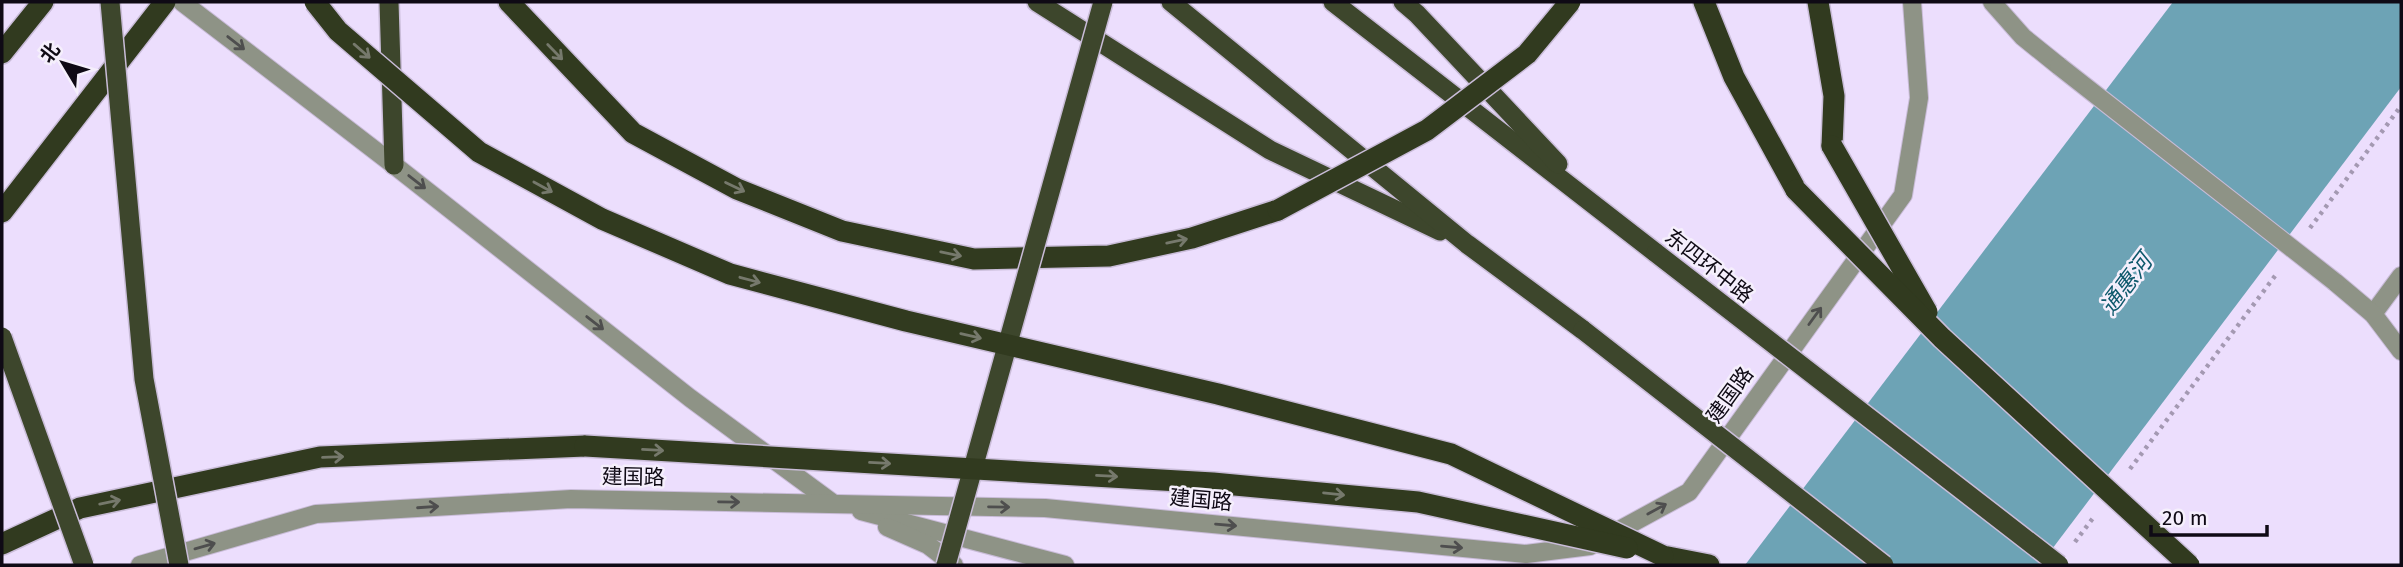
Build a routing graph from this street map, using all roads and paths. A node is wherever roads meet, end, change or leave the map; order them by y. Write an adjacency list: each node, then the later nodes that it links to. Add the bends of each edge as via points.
1 (43, 2): 18 (highway)
2 (110, 2): 39 (highway, bridge, via 144,379)
3 (165, 2): 22 (highway)
4 (182, 2): 20 (street, one-way to 20)
5 (315, 2): 36 (highway, one-way to 36, bridge, via 338,31 479,152 602,219 730,274 1451,454)
6 (389, 2): 20 (highway)
7 (509, 2): 13 (highway, one-way to 13, bridge, via 634,133 737,189 842,231 974,259 1109,256 1192,238 1278,210 1427,130 1527,54)
8 (1037, 2): 24 (highway, via 1270,150)
9 (1103, 2): 40 (highway, bridge)
10 (1171, 2): 24 (highway)
11 (1333, 2): 21 (highway, 东四环中路)
12 (1403, 2): 21 (highway)
13 (1570, 2)
14 (1704, 2): 29 (highway, bridge, via 1734,77 1796,190)
15 (1818, 2): 29 (highway, bridge, via 1834,96 1832,146)
16 (1912, 2): 32 (street, 建国路, one-way to 16, via 1045,508 1526,554 1590,546 1689,492 1903,195 1919,98)
17 (1992, 2): 27 (street, bridge, via 2023,37)
18 (2, 53)
19 (2401, 106): 23 (path)
20 (394, 165): 32 (street, one-way to 32, via 690,398)
21 (1599, 209): 45 (highway, 东四环中路, bridge)
22 (2, 212)
23 (2309, 229)
24 (1466, 243): 44 (highway, bridge)
25 (2284, 263): 31 (path)
26 (2401, 276): 27 (street)
27 (2373, 314): 30 (street)
28 (2, 337): 37 (highway, bridge)
29 (1942, 338): 46 (highway, bridge)
30 (2401, 351)
31 (2125, 476)
32 (833, 503): 38 (street, 建国路, one-way to 32, via 316,514 571,499); 41 (street, via 928,545); 42 (street)
33 (2100, 509): 34 (path)
34 (2075, 543)
35 (2, 544): 36 (highway, one-way to 36, bridge, via 80,508 320,457 585,446 1213,483 1418,502)
36 (1663, 556): 43 (highway)
37 (84, 565)
38 (140, 565)
39 (179, 565)
40 (946, 565)
41 (954, 565)
42 (1065, 565)
43 (1709, 565)
44 (1885, 565)
45 (2059, 565)
46 (2189, 565)

